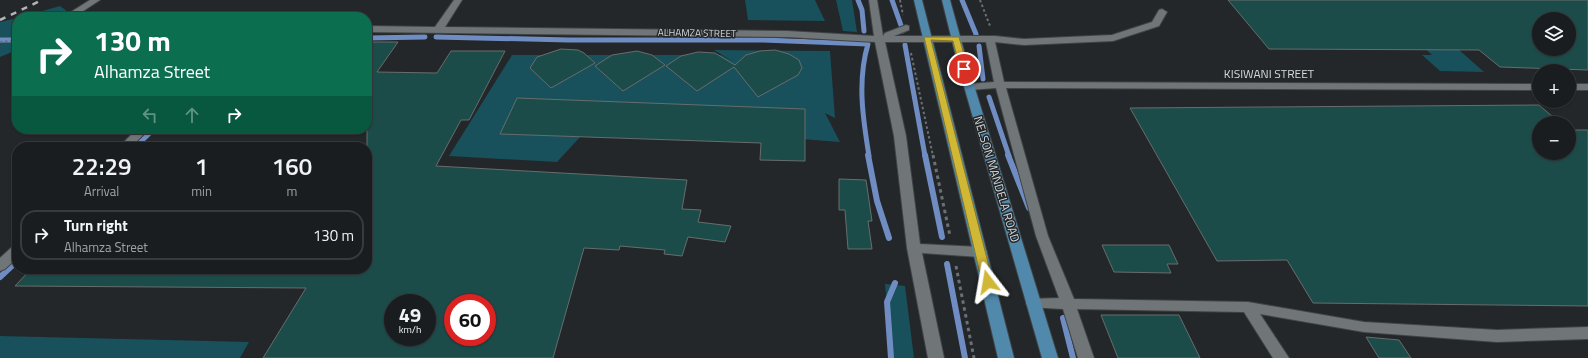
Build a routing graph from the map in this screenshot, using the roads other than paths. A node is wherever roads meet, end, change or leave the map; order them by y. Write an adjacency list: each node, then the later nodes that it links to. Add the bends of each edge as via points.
1 (96, 0): 6 (street)
2 (458, 0): 9 (street)
3 (873, 0): 11 (street)
4 (918, 0): 10 (main road)
5 (946, 0): 12 (main road, NELSON MANDELA ROAD)
6 (76, 12)
7 (1162, 12): 13 (street, ALHAMZA STREET, via 1156,24 1113,38 1051,42)
8 (372, 29): 9 (street, ALHAMZA STREET)
9 (438, 30): 11 (street, ALHAMZA STREET, via 787,34)
10 (927, 38): 11 (street, ALHAMZA STREET, via 907,33); 12 (street, ALHAMZA STREET); 22 (main road)
11 (879, 39): 21 (street, via 900,136)
12 (956, 39): 13 (street, ALHAMZA STREET); 18 (main road, NELSON MANDELA ROAD)
13 (990, 40): 14 (street)
14 (1000, 85): 15 (street, KISIWANI STREET); 18 (street, KISIWANI STREET); 26 (street, via 1042,236)
15 (1532, 87)
16 (1576, 87): 17 (street)
17 (1588, 87)
18 (970, 88): 25 (main road, NELSON MANDELA ROAD)
19 (138, 134): 20 (street)
20 (129, 142)
21 (914, 248): 22 (street); 29 (street)
22 (980, 252): 30 (main road)
23 (12, 255): 24 (street)
24 (0, 266)
25 (1033, 303): 26 (street); 31 (main road, NELSON MANDELA ROAD)
26 (1069, 305): 27 (street); 32 (street)
27 (1248, 307): 28 (street, via 1380,328 1497,336); 33 (street)
28 (1588, 333)
29 (936, 358)
30 (1006, 358)
31 (1050, 358)
32 (1086, 358)
33 (1281, 358)

